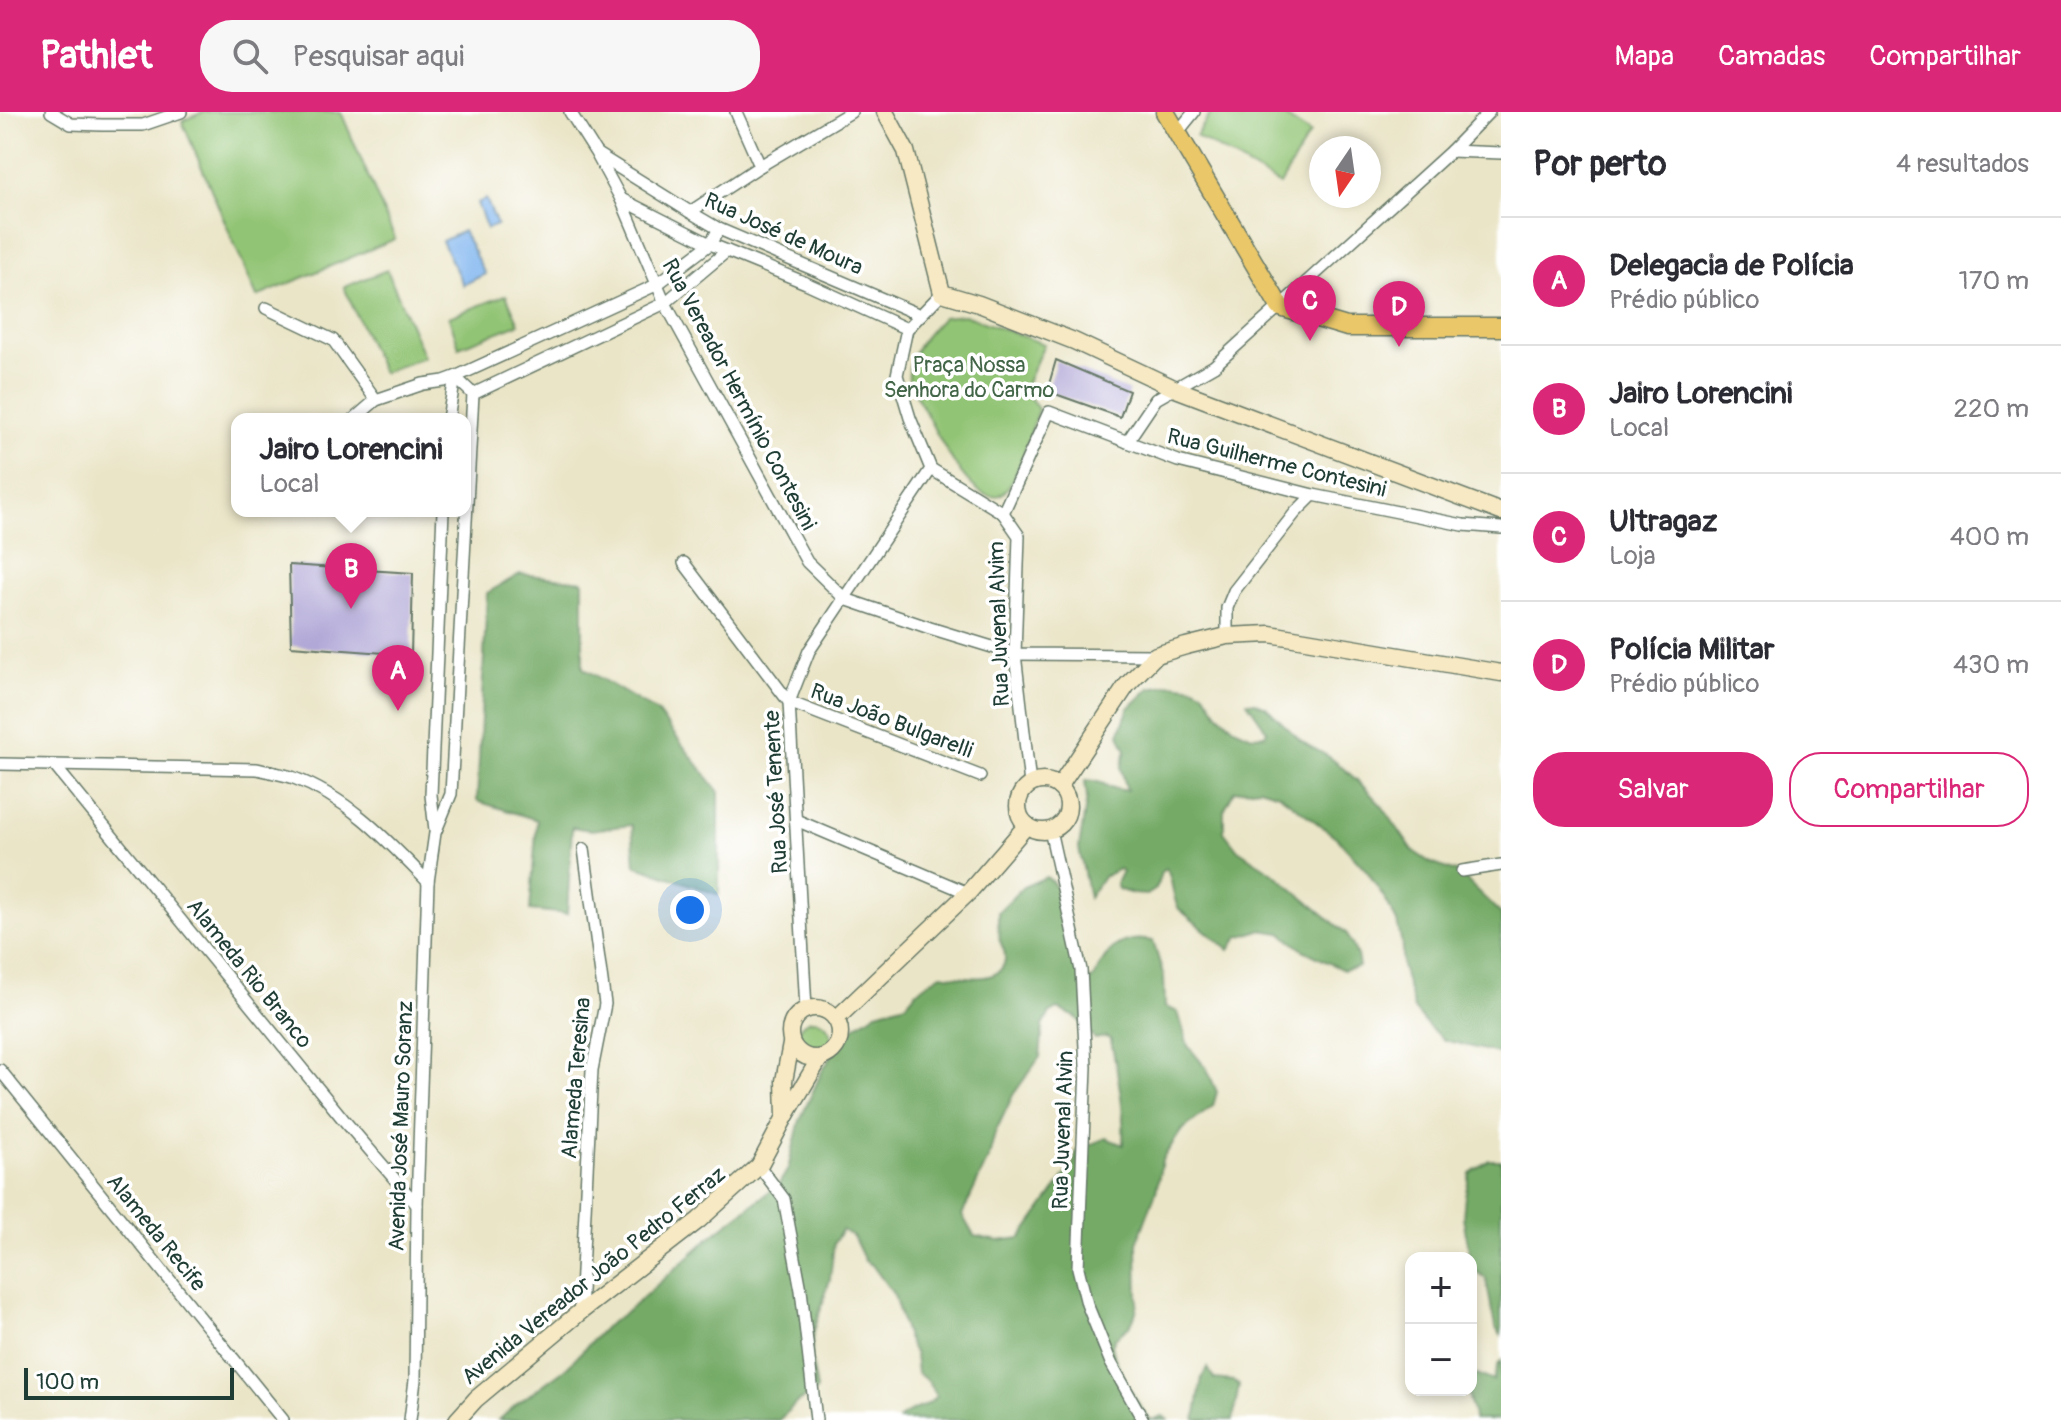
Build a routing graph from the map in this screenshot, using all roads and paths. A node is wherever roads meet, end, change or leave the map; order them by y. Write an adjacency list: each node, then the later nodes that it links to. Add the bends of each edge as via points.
1 (51, 112): 2 (street, via 71,124 143,125)
2 (181, 112)
3 (570, 112): 12 (street, Rua Vereador Hermínio Contesini)
4 (736, 112): 14 (street)
5 (851, 112): 14 (street)
6 (885, 112): 23 (main road, via 906,151)
7 (1165, 112): 10 (main road)
8 (1194, 112): 10 (street)
9 (1489, 112): 11 (street)
10 (1177, 133): 25 (main road)
11 (1451, 151): 13 (street); 25 (street)
12 (596, 153): 15 (street, Rua Vereador Hermínio Contesini); 16 (street, Rua José de Moura)
13 (1501, 153)
14 (760, 166): 16 (street)
15 (621, 199): 18 (street, Rua José de Moura); 22 (street, Rua Vereador Hermínio Contesini)
16 (690, 212): 17 (street, Rua José de Moura)
17 (719, 229): 18 (street); 20 (street, Rua José de Moura)
18 (710, 244): 19 (street, Rua José de Moura); 22 (street)
19 (727, 251): 21 (street, Rua José de Moura); 24 (street)
20 (814, 269): 21 (street); 27 (street, Rua José de Moura)
21 (806, 283): 29 (street, Rua José de Moura)
22 (656, 285): 24 (street, Rua Vereador Hermínio Contesini); 30 (street)
23 (942, 293): 27 (street); 31 (main road, via 1074,341)
24 (665, 303): 32 (street); 46 (street, Rua Vereador Hermínio Contesini, via 807,562)
25 (1280, 307): 28 (main road, via 1347,327); 31 (street, via 1214,366)
26 (266, 308): 33 (street, via 333,340)
27 (920, 315): 29 (street)
28 (1501, 327)
29 (907, 329): 38 (street, via 897,375)
30 (455, 377): 32 (street); 33 (street); 35 (street)
31 (1176, 389): 37 (street, via 1156,399); 40 (main road)
32 (473, 394): 36 (street, Avenida José Mauro Soranz)
33 (376, 400): 34 (street)
34 (361, 413)
35 (449, 413)
36 (471, 430)
37 (1127, 442): 39 (street, Rua Guilherme Contesini, via 1178,461); 41 (street, Rua Guilherme Contesini, via 1049,412)
38 (931, 469): 41 (street); 46 (street, Rua José Tenente)
39 (1313, 495): 44 (street, Rua Guilherme Contesini); 47 (street, via 1234,591 1227,608)
40 (1501, 512)
41 (1003, 513): 48 (street, Rua Juvenal Alvim, via 1019,536)
42 (443, 517): 60 (street, Avenida José Mauro Soranz, via 431,795)
43 (466, 517): 60 (street, Avenida José Mauro Soranz, via 451,794)
44 (1501, 528)
45 (684, 563): 51 (street)
46 (845, 599): 48 (street); 51 (street, Rua José Tenente, via 809,651)
47 (1227, 636): 49 (main road); 50 (main road, via 1270,634)
48 (1015, 654): 49 (street); 55 (street, Rua Juvenal Alvim)
49 (1156, 655): 56 (main road, via 1127,685)
50 (1501, 673)
51 (789, 702): 54 (street, Rua João Bulgarelli); 57 (street, Rua José Tenente)
52 (0, 764): 53 (street)
53 (54, 765): 64 (street, via 257,769 294,778 373,824); 73 (street, Alameda Rio Branco)
54 (980, 776)
55 (1030, 784): 56 (main road, via 1046,780); 58 (main road, via 1018,804)
56 (1059, 787): 59 (main road, via 1068,812)
57 (796, 820): 65 (street); 66 (street, Rua José Tenente)
58 (1027, 825): 59 (main road); 65 (main road)
59 (1050, 830): 79 (street, Rua Juvenal Alvin, via 1081,970 1086,1067 1078,1268 1111,1363)
60 (435, 833): 64 (street, Avenida José Mauro Soranz)
61 (584, 849): 74 (street, Alameda Teresina, via 605,1004 592,1070)
62 (1501, 865): 63 (street)
63 (1462, 871)
64 (428, 882): 73 (street, Avenida José Mauro Soranz)
65 (968, 893): 67 (main road)
66 (806, 1009): 67 (main road, via 822,1009); 68 (main road, via 793,1020)
67 (836, 1019): 69 (main road, via 838,1043)
68 (791, 1044): 69 (main road, via 803,1056); 71 (main road, Avenida Vereador João Pedro Ferraz)
69 (820, 1058): 71 (main road, Avenida Vereador João Pedro Ferraz)
70 (1, 1073): 75 (street, Alameda Recife)
71 (785, 1117): 72 (main road, Avenida Vereador João Pedro Ferraz)
72 (759, 1166): 74 (main road, Avenida Vereador João Pedro Ferraz); 78 (street, via 784,1199)
73 (417, 1205): 76 (street, Avenida José Mauro Soranz)
74 (580, 1312): 77 (main road, Avenida Vereador João Pedro Ferraz)
75 (283, 1420)
76 (410, 1420)
77 (457, 1420)
78 (816, 1420)
79 (1143, 1420)

